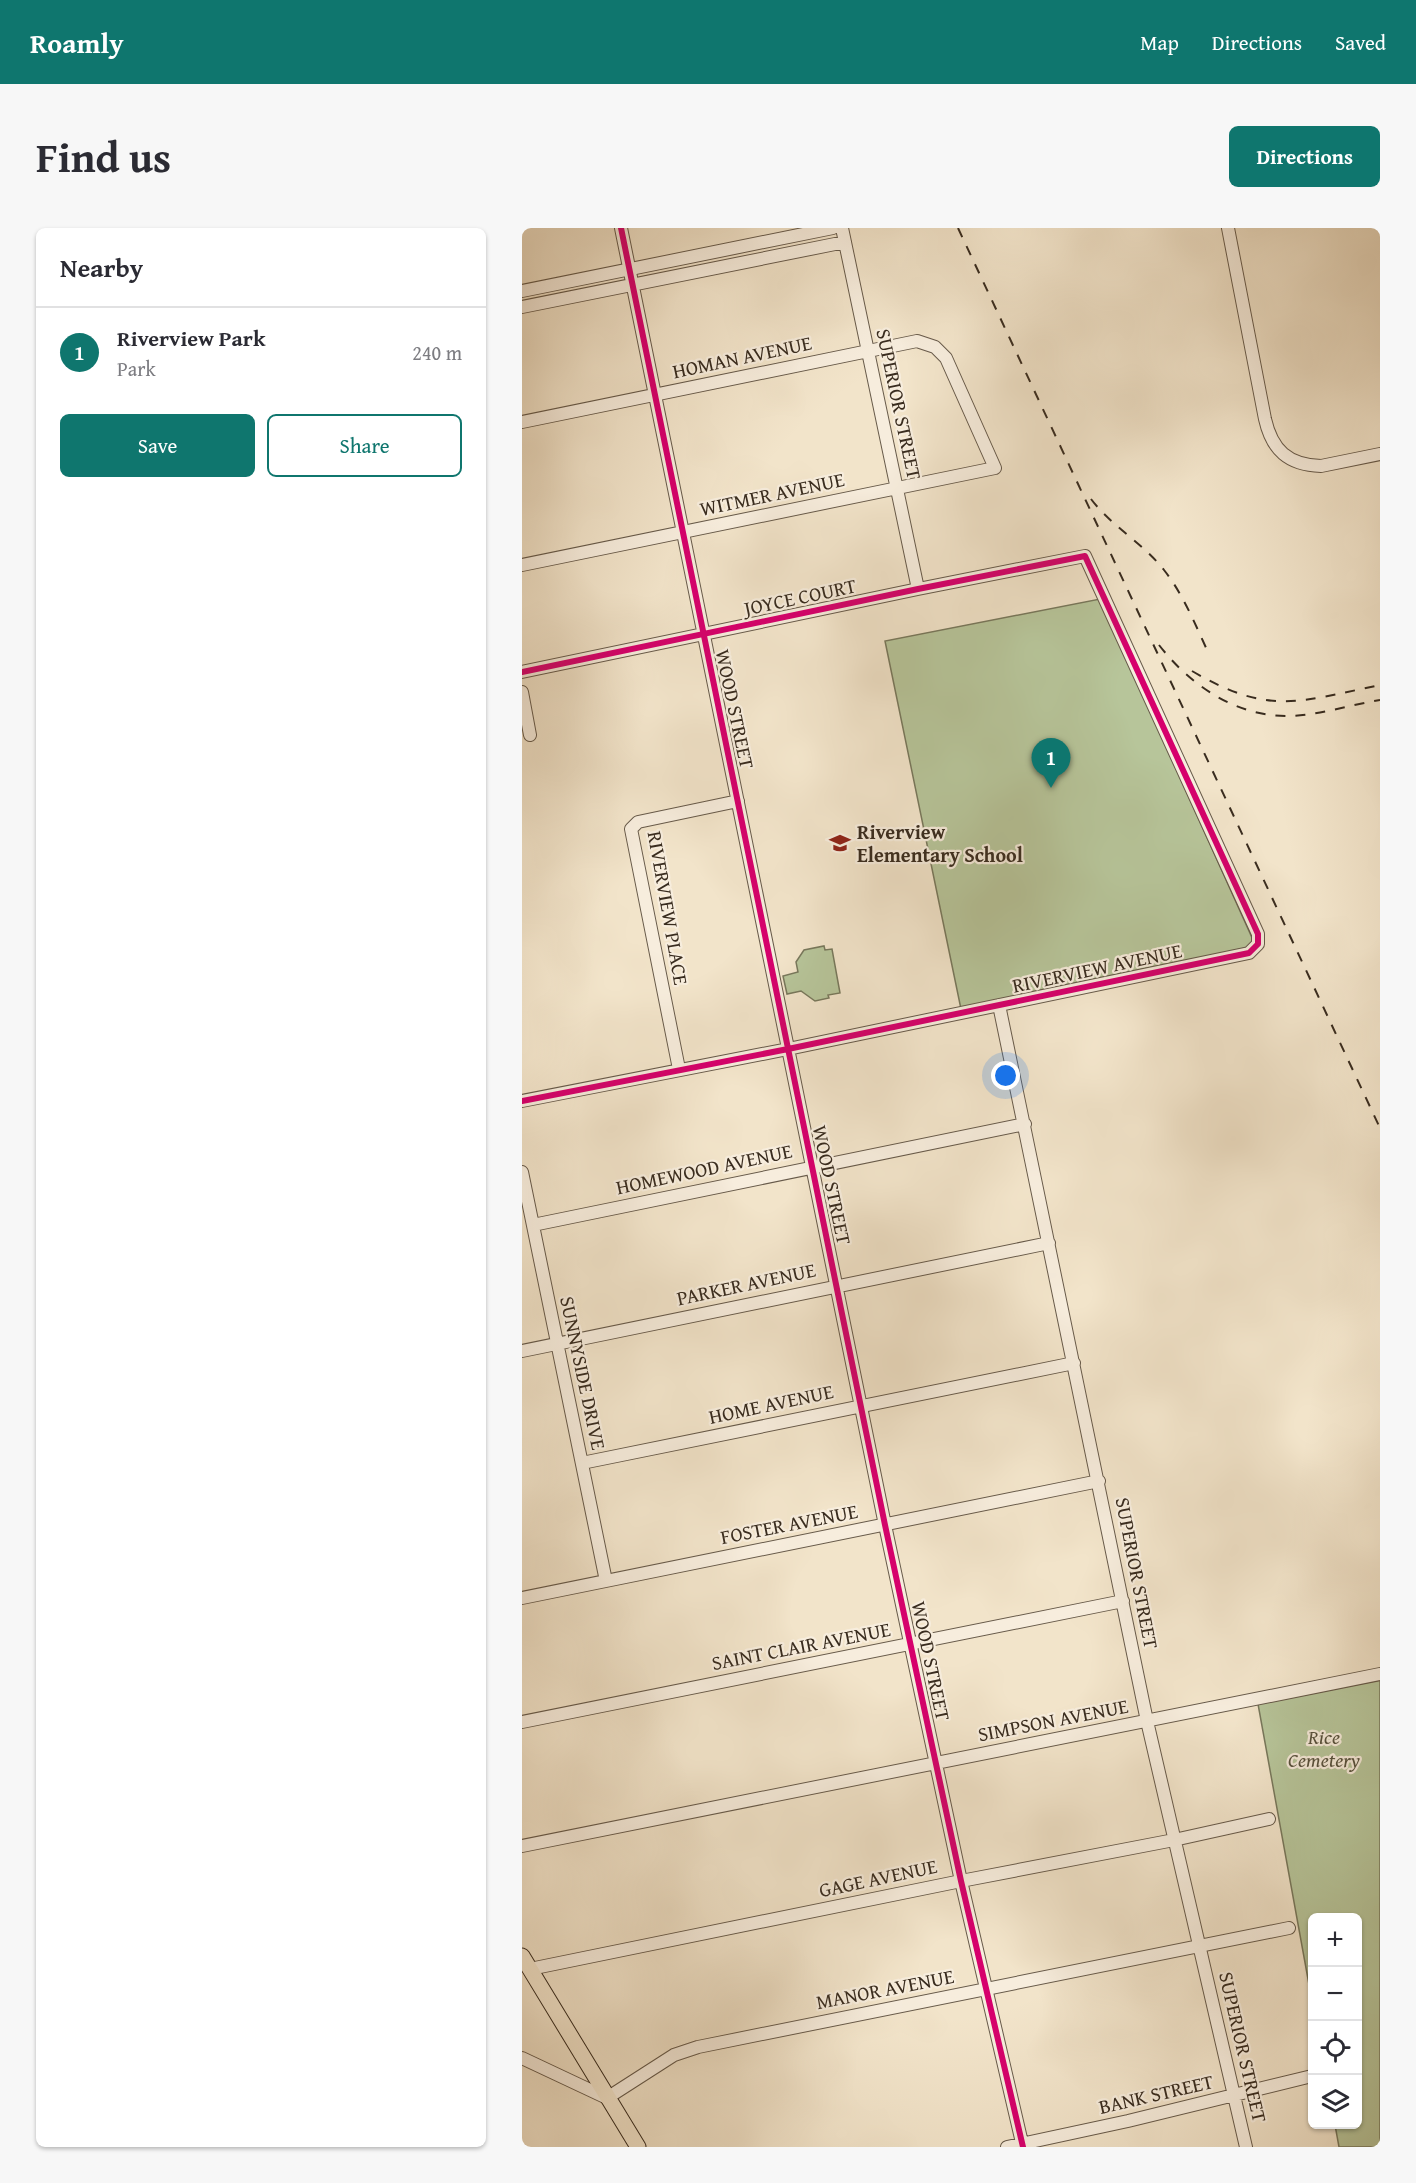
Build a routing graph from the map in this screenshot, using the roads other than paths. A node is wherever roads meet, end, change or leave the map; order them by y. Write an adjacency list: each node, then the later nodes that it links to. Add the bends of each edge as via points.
1 (621, 228): 6 (street, WOOD STREET)
2 (833, 228): 6 (street)
3 (842, 228): 5 (street, SUPERIOR STREET)
4 (1228, 228): 13 (street, via 1265,419 1275,445 1289,459 1312,466)
5 (845, 242): 7 (street); 10 (street, SUPERIOR STREET)
6 (629, 269): 7 (street, WOOD STREET); 8 (street)
7 (632, 285): 9 (street); 11 (street, WOOD STREET)
8 (522, 291)
9 (522, 307)
10 (868, 352): 11 (street, HOMAN AVENUE); 14 (street, HOMAN AVENUE, via 917,341 935,347 946,358); 15 (street, SUPERIOR STREET)
11 (654, 395): 12 (street, HOMAN AVENUE); 16 (street, WOOD STREET)
12 (522, 422)
13 (1380, 454)
14 (995, 468): 15 (street, WITMER AVENUE)
15 (897, 488): 16 (street, WITMER AVENUE); 19 (street, SUPERIOR STREET)
16 (683, 532): 18 (street, WITMER AVENUE); 20 (street, WOOD STREET)
17 (1085, 556): 19 (street, JOYCE COURT); 25 (street, RIVERVIEW AVENUE, via 1258,934 1258,944 1249,953)
18 (522, 566)
19 (918, 589): 20 (street, JOYCE COURT)
20 (703, 634): 21 (street, JOYCE COURT); 24 (street, WOOD STREET)
21 (522, 672)
22 (522, 692): 23 (street)
23 (530, 735)
24 (738, 801): 26 (street, WOOD STREET); 27 (street, RIVERVIEW PLACE, via 638,822 631,829)
25 (999, 1005): 26 (street, RIVERVIEW AVENUE); 29 (street, SUPERIOR STREET)
26 (788, 1049): 27 (street, RIVERVIEW AVENUE); 30 (street, WOOD STREET)
27 (679, 1069): 28 (street, RIVERVIEW AVENUE)
28 (522, 1101)
29 (1025, 1124): 30 (street, HOMEWOOD AVENUE); 33 (street, SUPERIOR STREET)
30 (812, 1167): 32 (street, HOMEWOOD AVENUE); 34 (street, WOOD STREET)
31 (522, 1172): 32 (street, SUNNYSIDE DRIVE)
32 (533, 1224): 35 (street, SUNNYSIDE DRIVE)
33 (1049, 1243): 34 (street, PARKER AVENUE); 37 (street, SUPERIOR STREET)
34 (836, 1286): 35 (street, PARKER AVENUE); 38 (street, WOOD STREET)
35 (557, 1344): 36 (street, PARKER AVENUE); 39 (street, SUNNYSIDE DRIVE)
36 (522, 1351)
37 (1074, 1363): 38 (street, HOME AVENUE); 40 (street, SUPERIOR STREET)
38 (860, 1405): 39 (street, HOME AVENUE); 41 (street, WOOD STREET)
39 (582, 1463): 42 (street, SUNNYSIDE DRIVE)
40 (1099, 1481): 41 (street, FOSTER AVENUE); 44 (street, SUPERIOR STREET)
41 (885, 1525): 42 (street, FOSTER AVENUE); 45 (street, WOOD STREET)
42 (606, 1581): 43 (street, FOSTER AVENUE)
43 (522, 1598)
44 (1123, 1601): 45 (street, SAINT CLAIR AVENUE); 47 (street, SUPERIOR STREET)
45 (910, 1644): 48 (street, SAINT CLAIR AVENUE); 49 (street, WOOD STREET)
46 (1380, 1674): 47 (street, SIMPSON AVENUE)
47 (1147, 1721): 49 (street, SIMPSON AVENUE); 51 (street, SUPERIOR STREET)
48 (522, 1722)
49 (936, 1762): 52 (street, SIMPSON AVENUE); 53 (street, WOOD STREET)
50 (1269, 1819): 51 (street, GAGE AVENUE)
51 (1174, 1840): 53 (street, GAGE AVENUE); 55 (street, SUPERIOR STREET)
52 (522, 1846)
53 (961, 1881): 56 (street, GAGE AVENUE); 57 (street, WOOD STREET)
54 (1289, 1928): 55 (street, MANOR AVENUE)
55 (1200, 1947): 57 (street, MANOR AVENUE); 60 (street, SUPERIOR STREET)
56 (526, 1963): 61 (main road)
57 (987, 1989): 61 (street, MANOR AVENUE, via 698,2047 674,2055); 62 (street, WOOD STREET)
58 (522, 2058): 61 (street)
59 (1308, 2077): 60 (street, BANK STREET)
60 (1235, 2095): 62 (street, BANK STREET); 65 (street, SUPERIOR STREET)
61 (607, 2098): 63 (main road)
62 (1022, 2145): 64 (street, BANK STREET)
63 (638, 2147)
64 (1007, 2147)
65 (1246, 2147)

